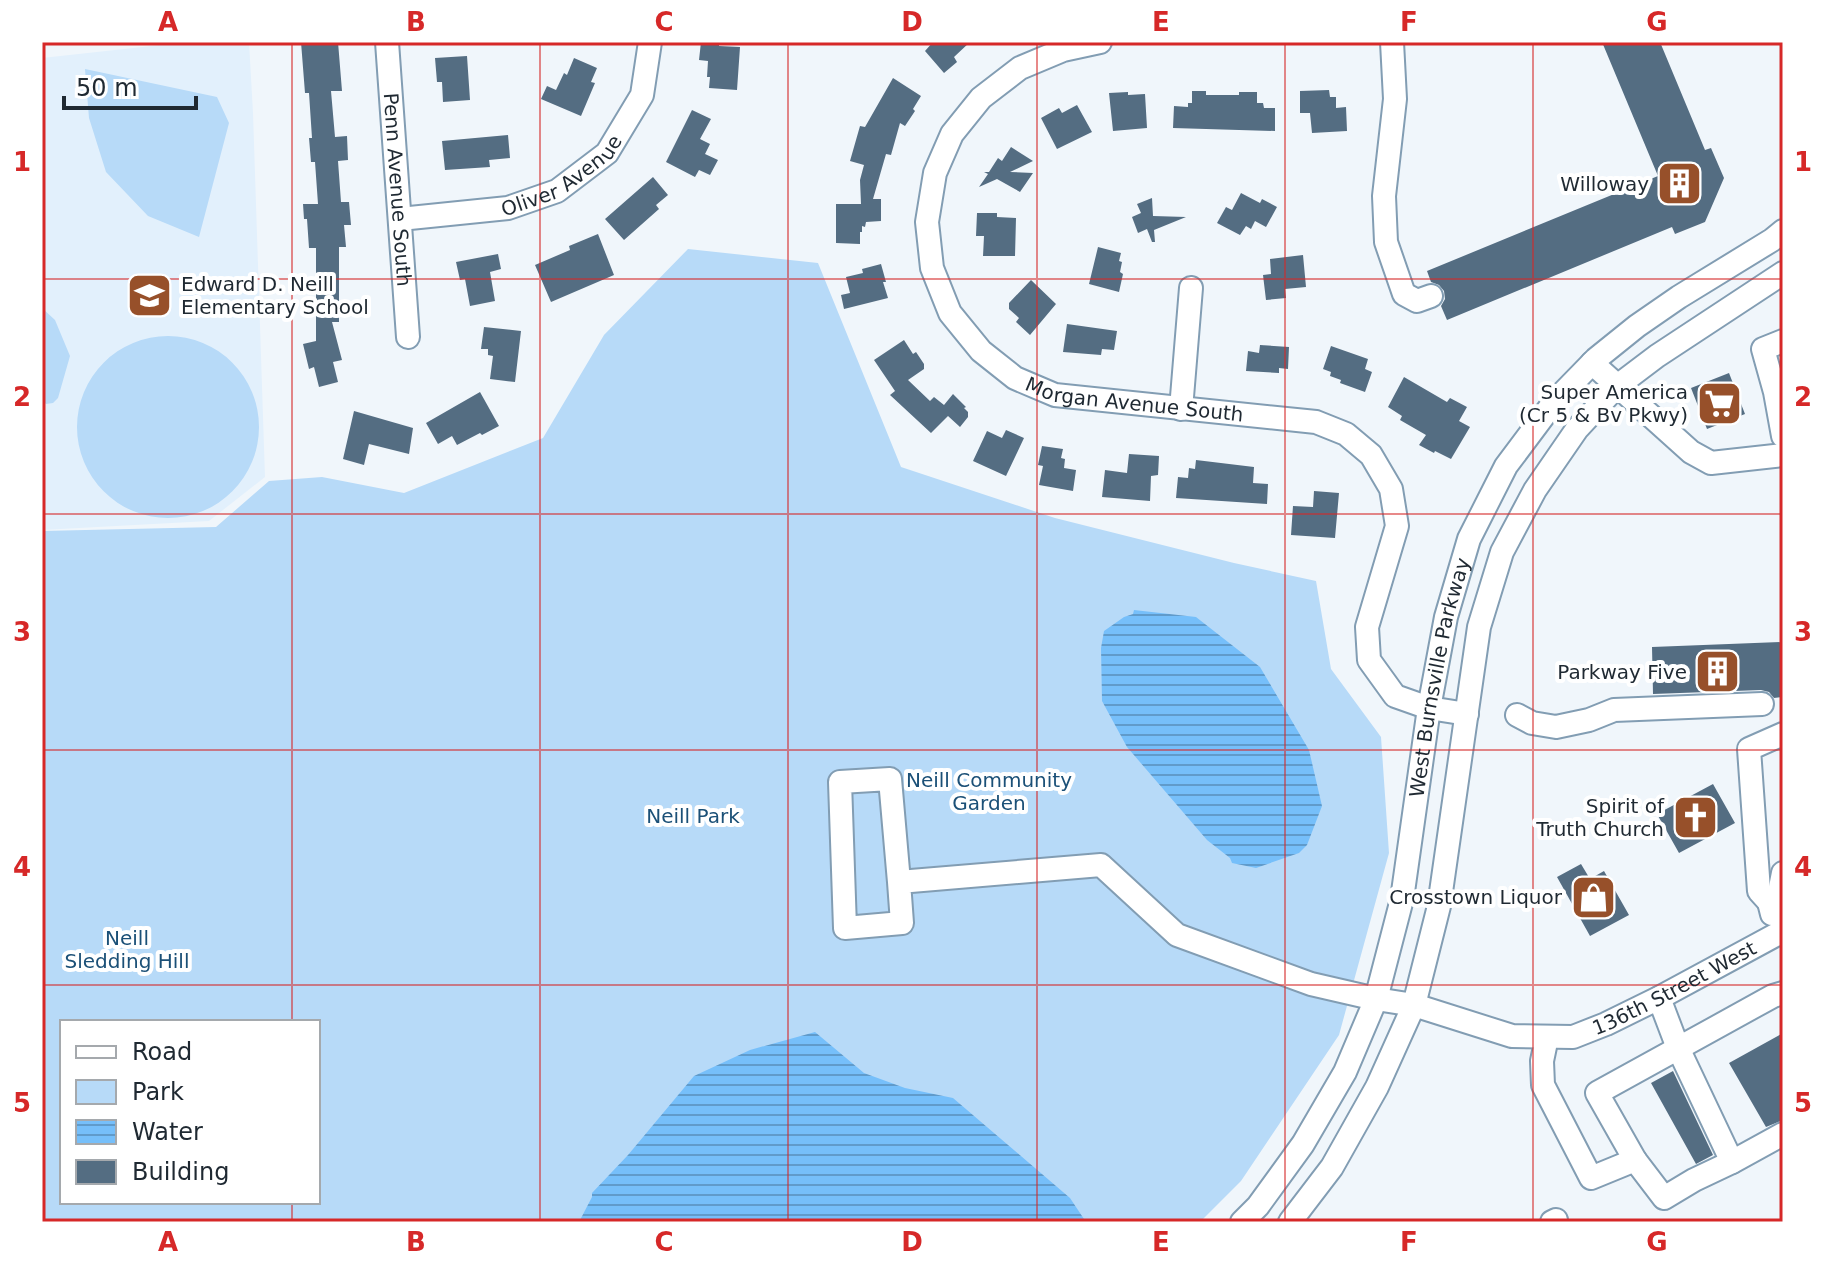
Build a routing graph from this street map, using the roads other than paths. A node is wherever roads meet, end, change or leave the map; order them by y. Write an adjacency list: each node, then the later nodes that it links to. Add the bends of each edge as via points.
1 (387, 42): 5 (street, Penn Avenue South)
2 (650, 42): 5 (street, Oliver Avenue, via 642,95 607,153 557,191 508,208)
3 (1100, 42): 14 (street, Morgan Avenue South, via 1020,68 981,98 952,134 935,173 927,222 932,268 950,313 981,351 1015,378 1055,395)
4 (1392, 42): 9 (street, via 1395,99 1384,196 1386,242 1404,294 1417,301)
5 (400, 219): 10 (street, Penn Avenue South)
6 (1783, 231): 12 (street, West Burnsville Parkway, via 1672,301)
7 (1783, 273): 13 (street, West Burnsville Parkway)
8 (1191, 288): 14 (street)
9 (1431, 296)
10 (408, 337)
11 (1783, 341): 15 (street, via 1763,349)
12 (1592, 363): 13 (street); 18 (street, West Burnsville Parkway, via 1554,402 1506,466 1469,539 1446,617)
13 (1616, 387): 16 (street, via 1711,463); 19 (street, West Burnsville Parkway, via 1577,429 1535,490 1502,552 1479,627)
14 (1181, 409): 18 (street, Morgan Avenue South, via 1316,422 1346,434 1371,455 1391,489 1397,526 1367,627 1369,660 1395,696)
15 (1783, 436)
16 (1783, 455)
17 (1762, 704): 20 (street, via 1614,710 1556,727)
18 (1429, 708): 19 (street, Morgan Avenue South); 28 (street, West Burnsville Parkway, via 1402,899)
19 (1467, 714): 29 (street, West Burnsville Parkway, via 1439,906)
20 (1517, 715)
21 (1783, 734): 24 (street, via 1749,749 1759,891)
22 (1783, 873): 24 (street, via 1779,893)
23 (899, 882): 23 (street, via 890,779 840,782 845,928 902,923); 28 (street, 136th Street West, via 1101,865 1177,935 1311,984)
24 (1769, 902): 25 (street)
25 (1781, 932): 27 (street, 136th Street West)
26 (1783, 993): 31 (street)
27 (1659, 998): 30 (street, 136th Street West, via 1573,1037); 31 (street)
28 (1376, 999): 29 (street, 136th Street West); 35 (street, West Burnsville Parkway, via 1345,1072 1303,1144)
29 (1414, 1005): 30 (street, 136th Street West, via 1512,1036); 36 (street, West Burnsville Parkway, via 1340,1154)
30 (1547, 1037): 33 (street, via 1543,1085 1591,1178)
31 (1678, 1048): 33 (street, via 1597,1093); 34 (street)
32 (1783, 1134): 34 (street)
33 (1635, 1160): 34 (street, via 1664,1198)
34 (1732, 1162)
35 (1242, 1222)
36 (1290, 1222)

